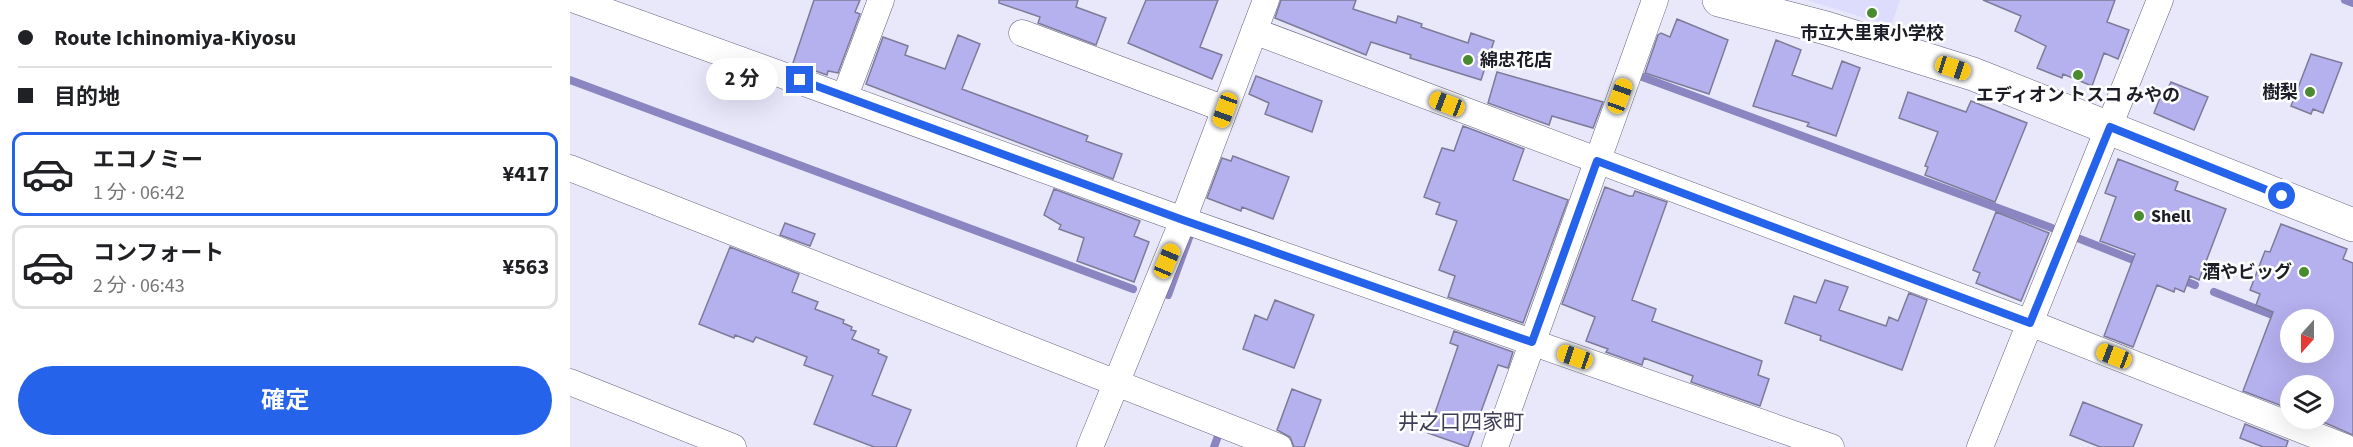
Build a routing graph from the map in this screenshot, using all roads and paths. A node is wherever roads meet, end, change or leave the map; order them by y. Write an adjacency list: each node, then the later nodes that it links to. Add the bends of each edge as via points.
1 (575, 0): 9 (street)
2 (881, 0): 9 (street)
3 (1266, 0): 7 (street)
4 (1655, 0): 12 (street)
5 (1719, 0): 11 (main road, via 1826,28 1973,74)
6 (2160, 0): 11 (street)
7 (1254, 31): 10 (street); 12 (street)
8 (1022, 33): 10 (street)
9 (845, 96): 14 (street)
10 (1225, 110): 14 (street)
11 (2110, 127): 15 (main road); 16 (street)
12 (1597, 161): 16 (street); 17 (street)
13 (570, 168): 19 (street)
14 (1183, 220): 17 (street); 19 (street)
15 (2353, 225)
16 (2030, 323): 25 (street); 26 (street)
17 (1532, 342): 23 (street); 24 (street)
18 (570, 382): 20 (street)
19 (1117, 383): 21 (street); 22 (street)
20 (733, 447)
21 (1090, 447)
22 (1279, 447)
23 (1495, 447)
24 (1831, 447)
25 (1980, 447)
26 (2345, 447)

